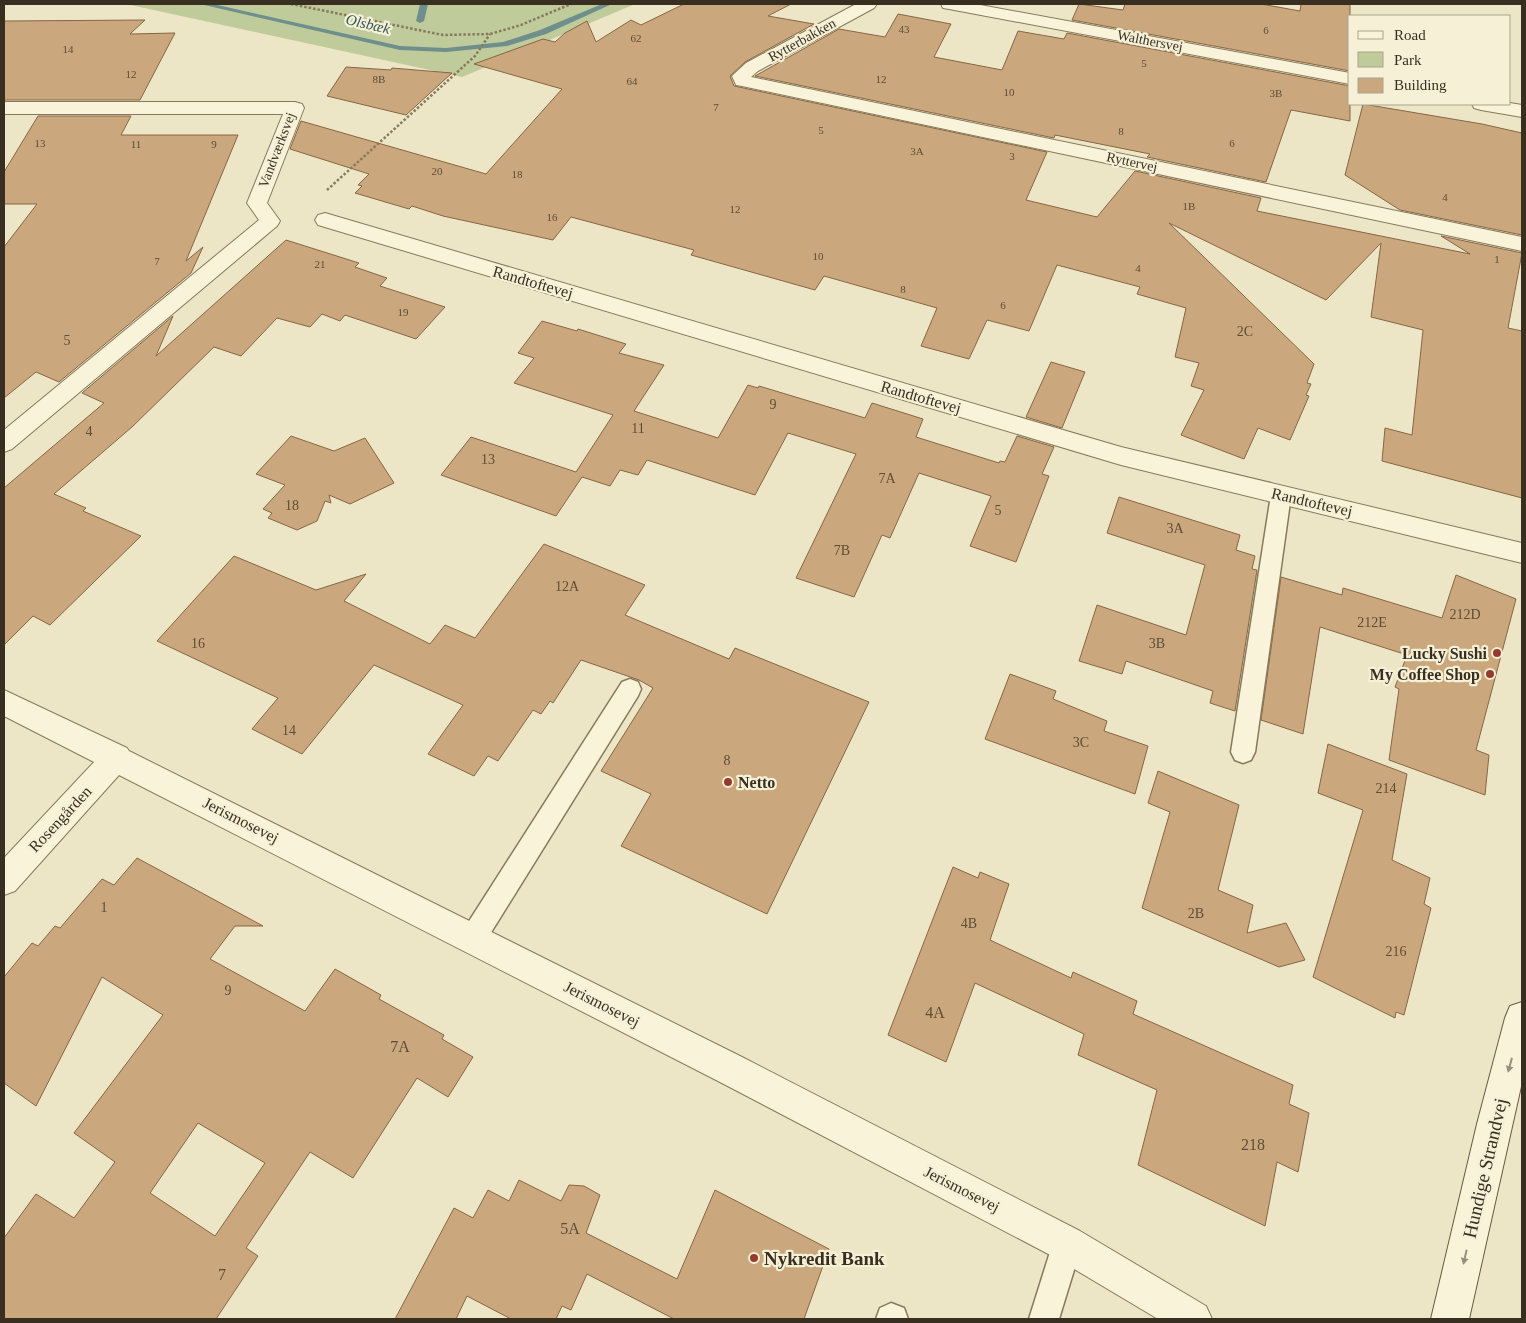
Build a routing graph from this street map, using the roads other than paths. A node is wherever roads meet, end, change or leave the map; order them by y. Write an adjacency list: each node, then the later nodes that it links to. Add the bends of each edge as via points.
1 (868, 4): 4 (street, Rytterbakken, via 752,67 741,76)
2 (950, 4): 3 (street, Walthersvej)
3 (1348, 79)
4 (742, 81): 9 (street, Ryttervej)
5 (1486, 105): 7 (street)
6 (4, 108): 10 (street, Vandværksvej, via 295,108 257,202 270,221)
7 (1522, 112)
8 (325, 220): 11 (street, Randtoftevej, via 1121,456)
9 (1522, 244)
10 (4, 443)
11 (1281, 495): 12 (street, Randtoftevej); 15 (lane)
12 (1522, 553)
13 (630, 689): 18 (lane)
14 (4, 702): 16 (street, Jerismosevej)
15 (1243, 752)
16 (117, 757): 17 (street, Rosengården); 18 (street, Jerismosevej)
17 (4, 880)
18 (473, 938): 20 (street, Jerismosevej)
19 (1522, 1018): 23 (street, Hundige Strandvej, one-way to 23, via 1494,1124)
20 (1067, 1244): 21 (lane); 22 (street, Jerismosevej)
21 (1044, 1319)
22 (1193, 1319)
23 (1450, 1319)

